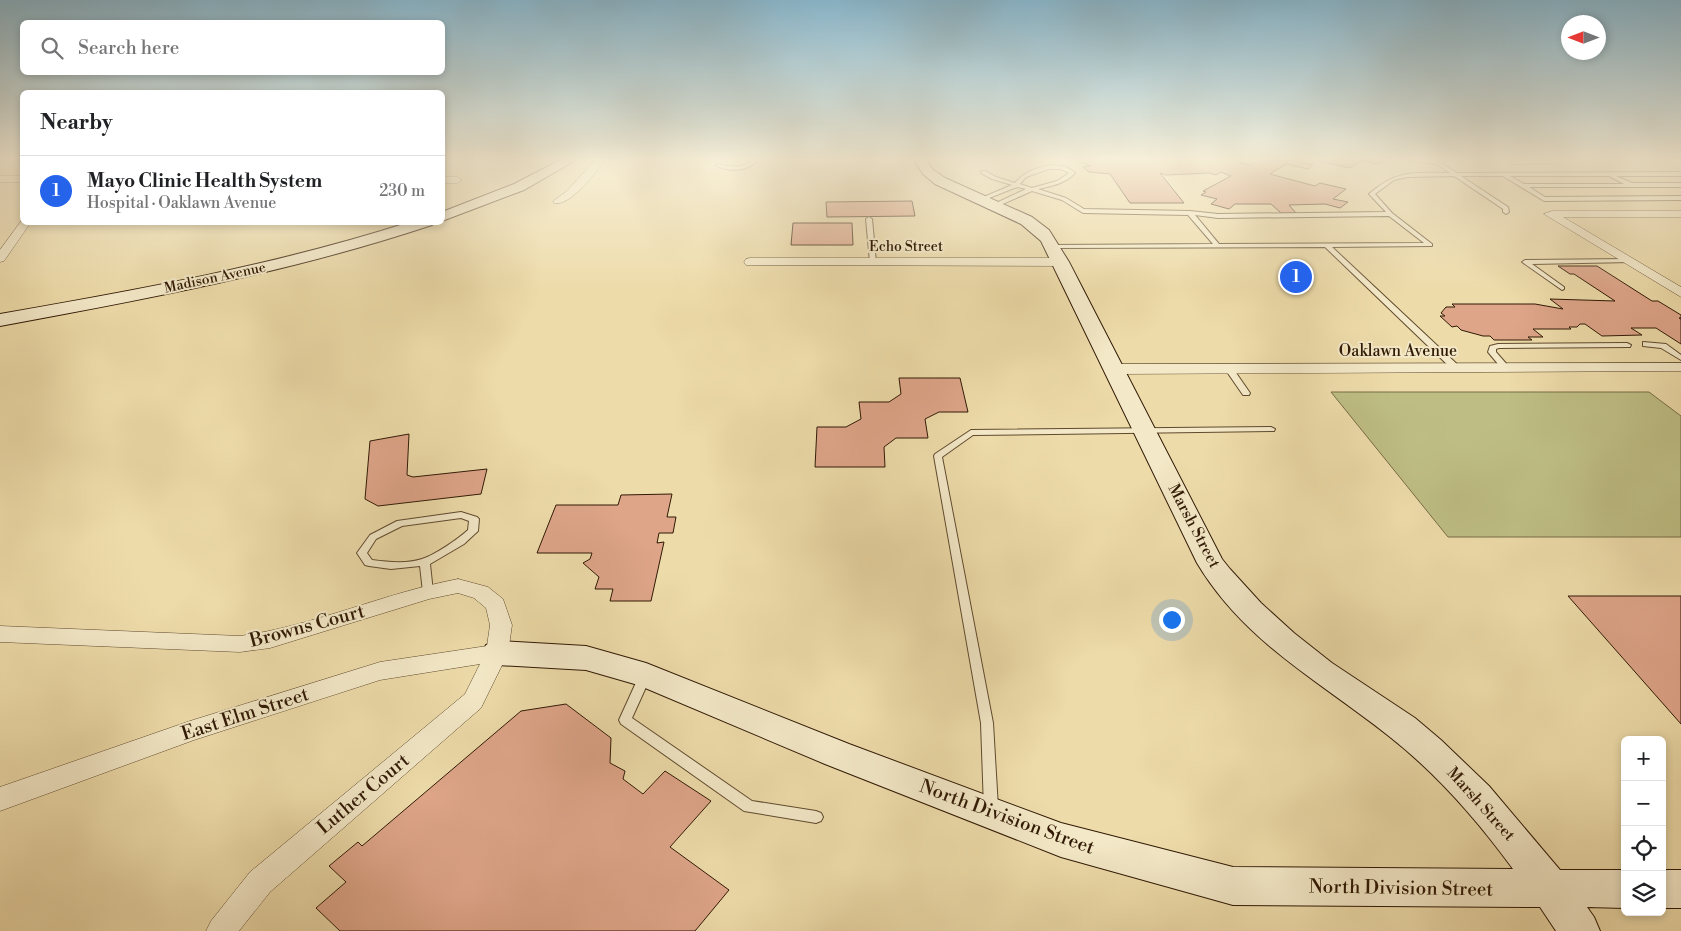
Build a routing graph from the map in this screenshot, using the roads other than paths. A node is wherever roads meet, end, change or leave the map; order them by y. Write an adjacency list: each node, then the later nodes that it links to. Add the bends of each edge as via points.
1 (477, 203): 10 (street)
2 (992, 203): 17 (street, Marsh Street, via 1013,212 1040,230)
3 (1072, 203): 7 (lane, via 1083,211)
4 (1381, 203): 8 (lane)
5 (1499, 203): 6 (lane)
6 (1506, 212)
7 (1190, 213): 8 (lane, via 1218,216); 15 (lane)
8 (1390, 214): 16 (lane, via 1430,245)
9 (1681, 214): 19 (street, via 1550,214)
10 (445, 216)
11 (870, 219): 21 (lane)
12 (24, 225): 18 (street)
13 (390, 225): 24 (street, Madison Avenue, via 238,265)
14 (417, 225): 25 (street, Madison Avenue, via 344,248 241,273)
15 (1218, 246): 16 (lane); 17 (lane)
16 (1327, 246): 31 (lane)
17 (1057, 254): 21 (street, Echo Street); 33 (street, Marsh Street)
18 (0, 258)
19 (1629, 261): 22 (lane, via 1525,262); 23 (street)
20 (750, 262): 21 (street, Echo Street)
21 (873, 262)
22 (1562, 288)
23 (1681, 292)
24 (0, 310)
25 (0, 320)
26 (1646, 344): 28 (lane, via 1663,346)
27 (1627, 345): 32 (lane, via 1493,348 1492,352)
28 (1681, 358)
29 (1681, 367): 32 (street, Oaklawn Avenue)
30 (1229, 368): 31 (street, Oaklawn Avenue); 33 (street, Oaklawn Avenue); 34 (lane)
31 (1456, 368): 32 (street, Oaklawn Avenue)
32 (1506, 368)
33 (1115, 369): 36 (street, Marsh Street)
34 (1246, 393)
35 (1271, 429): 36 (lane)
36 (1145, 430): 43 (lane, via 971,433 938,456 987,723); 45 (street, Marsh Street, via 1211,563 1234,595 1296,652 1403,728 1455,773 1507,831)
37 (425, 562): 37 (lane, via 461,542 473,531 474,520 461,515 400,523 374,537 362,553 370,563 391,566); 38 (lane)
38 (428, 592): 39 (street, Browns Court, via 270,640 240,644); 40 (street, Browns Court, via 458,586 481,592 496,604 501,625)
39 (0, 634)
40 (497, 653): 41 (street, North Division Street, via 586,658); 42 (street, East Elm Street, via 380,671 190,731); 49 (street, Luther Court, via 473,702 260,882)
41 (646, 675): 43 (street, North Division Street); 44 (lane, via 625,720 749,807)
42 (0, 799)
43 (991, 813): 45 (street, North Division Street, via 1061,840 1233,886)
44 (816, 817)
45 (1552, 889): 46 (street, North Division Street); 50 (street, Marsh Street)
46 (1621, 889)
47 (1666, 889): 48 (street)
48 (1681, 889)
49 (221, 931)
50 (1580, 931)

